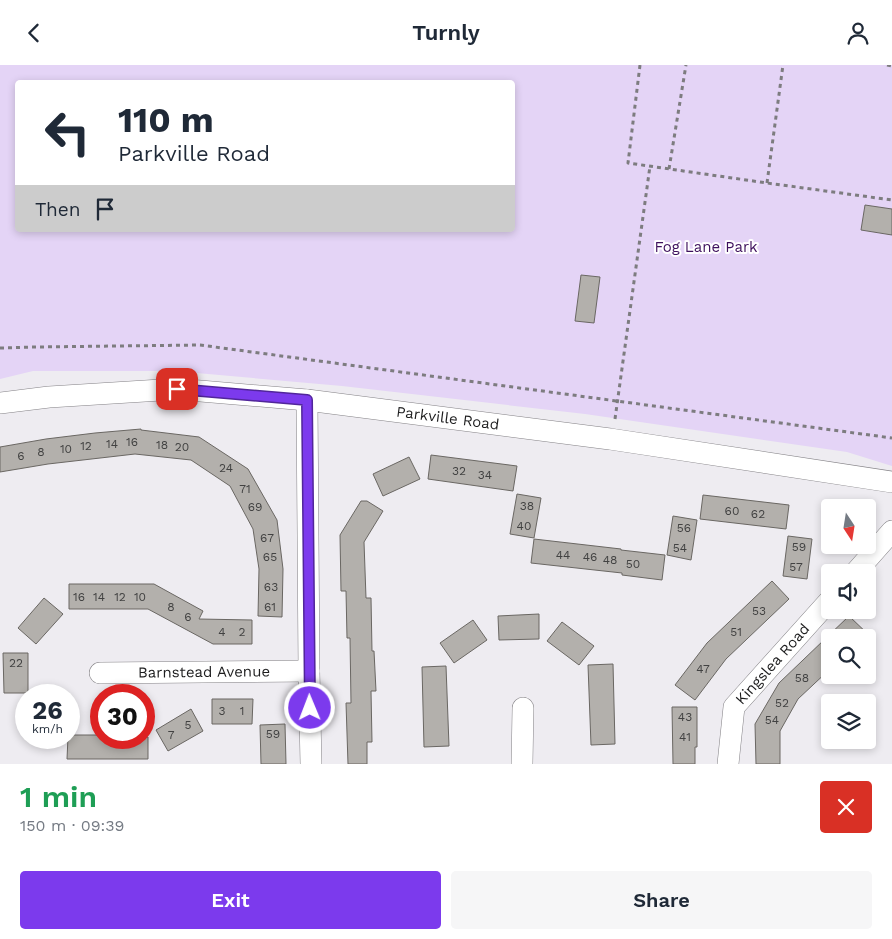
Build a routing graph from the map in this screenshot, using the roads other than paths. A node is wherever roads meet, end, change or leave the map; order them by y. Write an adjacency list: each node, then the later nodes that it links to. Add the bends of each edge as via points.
1 (307, 400): 2 (street, Parkville Road, via 177,389); 3 (street, Parkville Road, via 610,439); 7 (street)
2 (0, 403)
3 (892, 482)
4 (892, 531): 5 (street)
5 (863, 564)
6 (821, 610): 12 (street, Kingslea Road, via 734,707)
7 (309, 671): 8 (street, Barnstead Avenue); 10 (street)
8 (100, 673)
9 (523, 707): 11 (street)
10 (311, 764)
11 (522, 764)
12 (728, 764)

